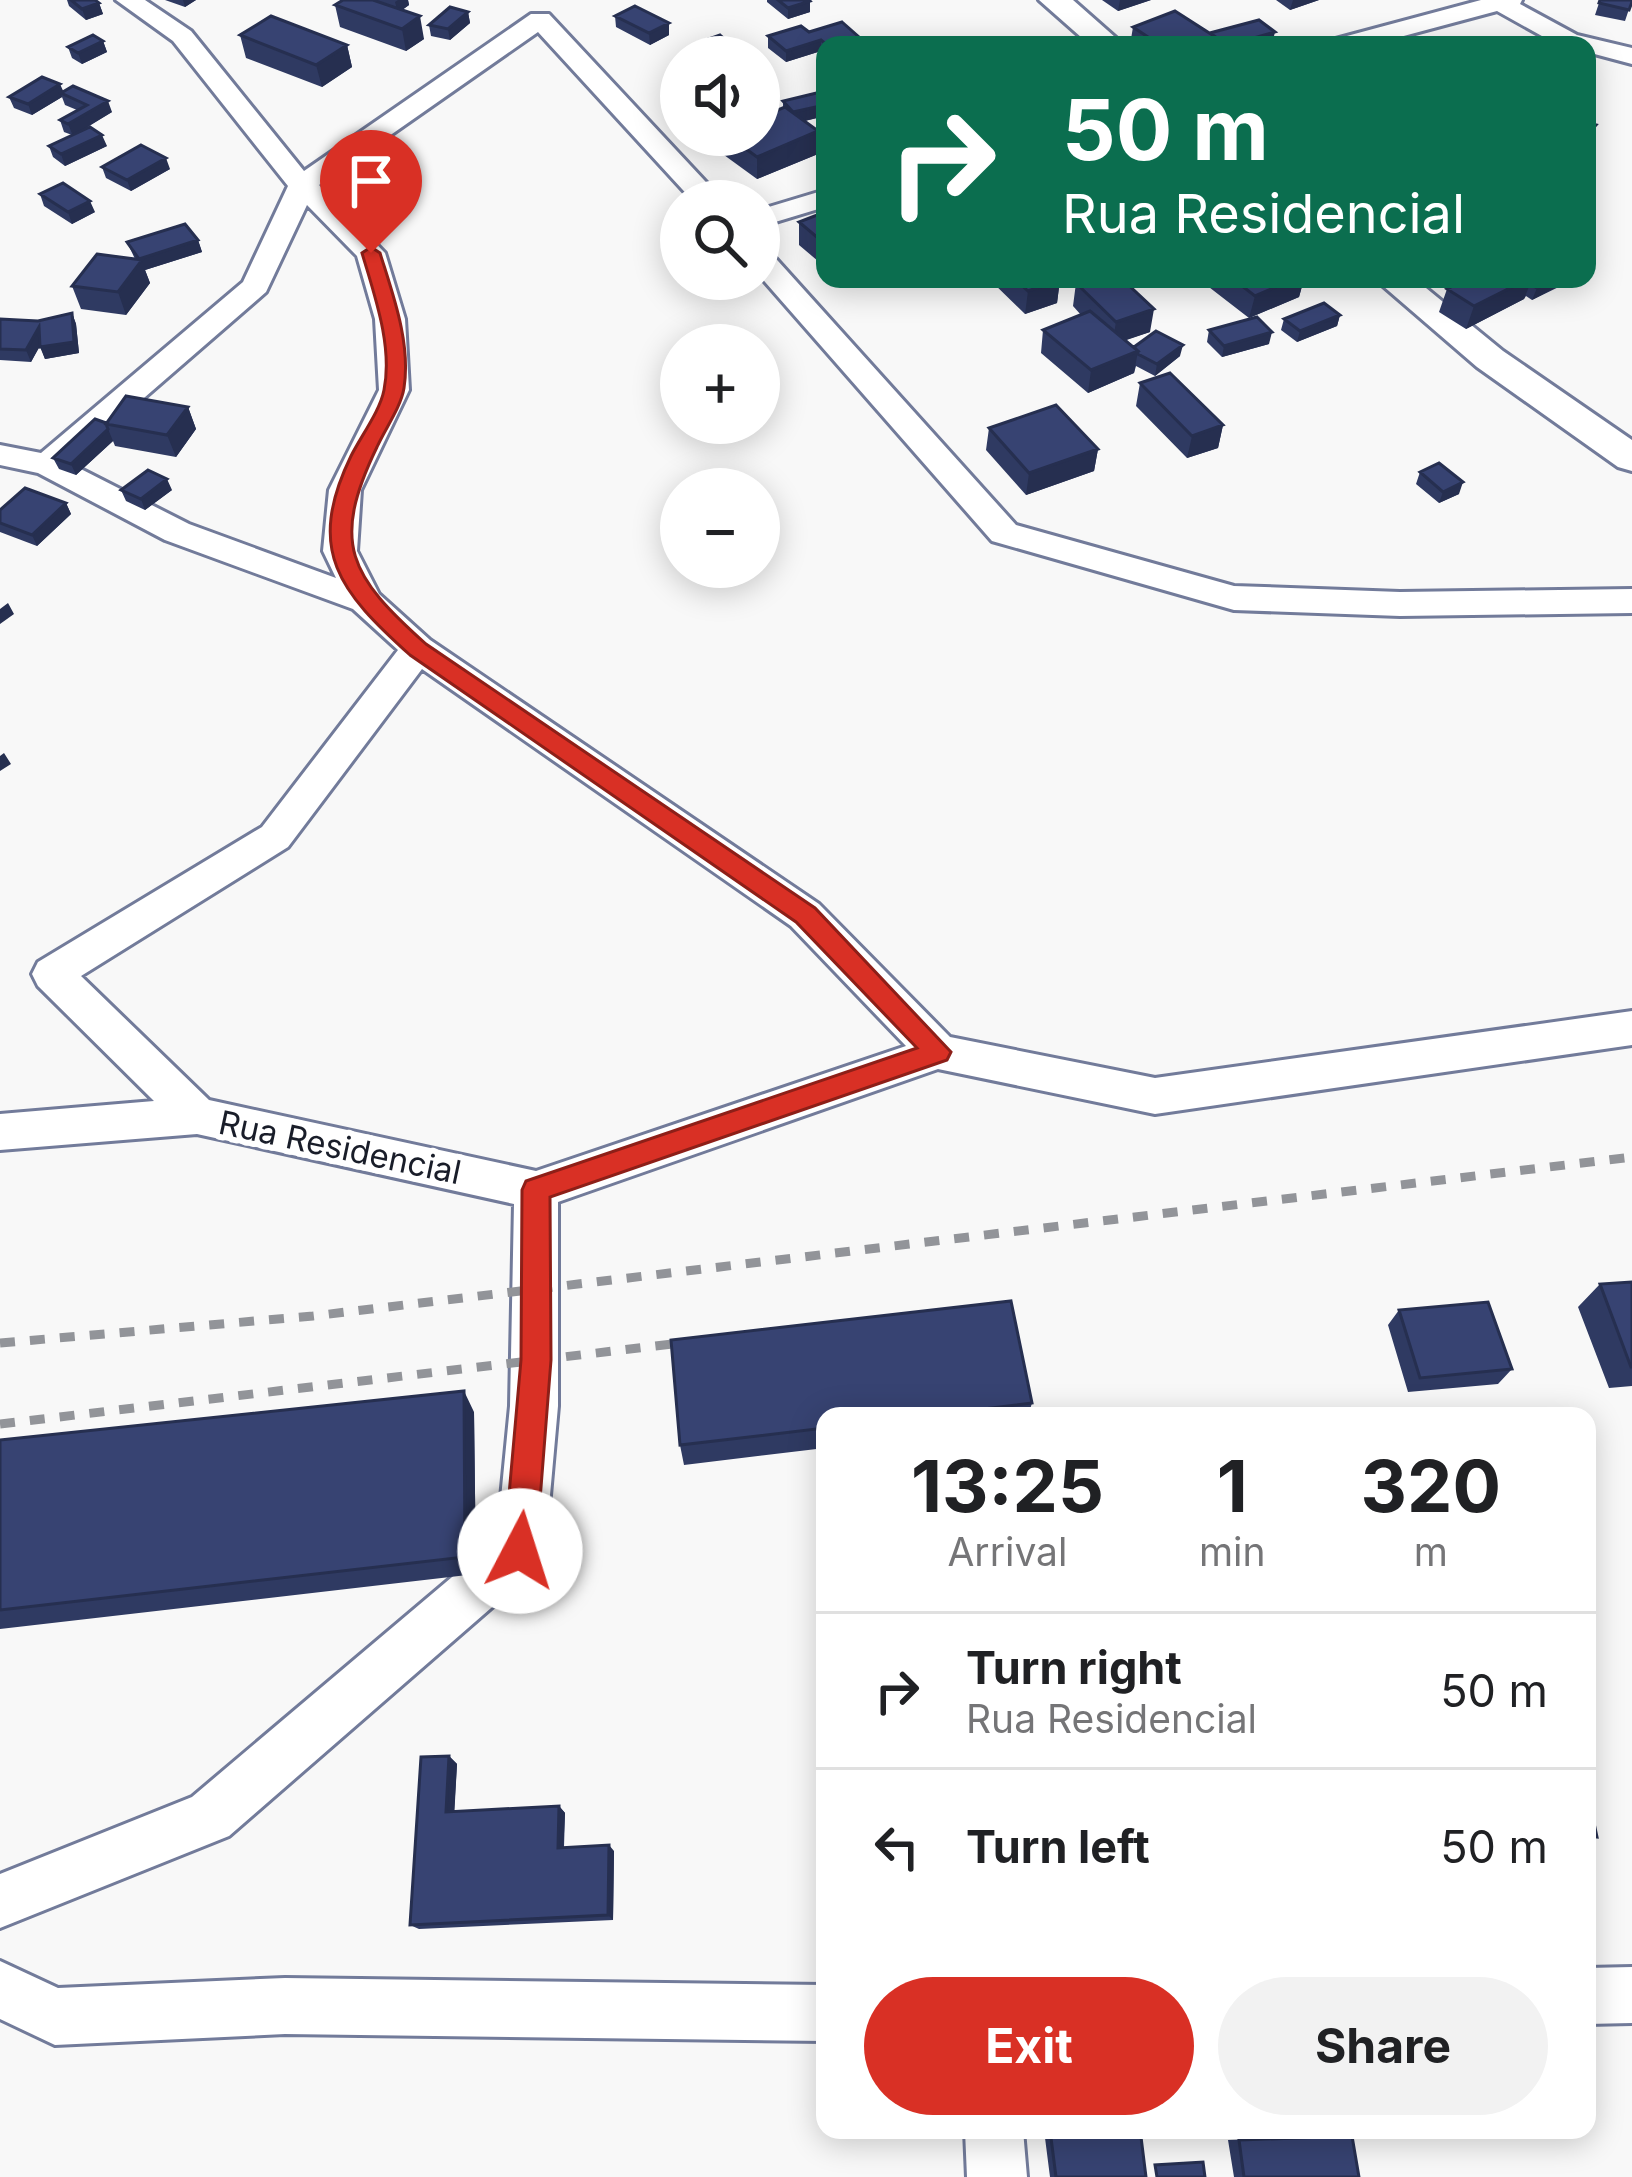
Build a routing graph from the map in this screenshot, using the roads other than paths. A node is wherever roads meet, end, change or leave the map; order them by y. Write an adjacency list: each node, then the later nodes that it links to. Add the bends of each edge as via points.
1 (128, 0): 10 (street, via 182,37)
2 (1054, 0): 4 (street)
3 (1505, 1): 5 (street); 6 (street)
4 (1098, 36)
5 (1375, 36)
6 (1562, 36)
7 (1596, 47): 8 (street)
8 (1632, 56)
9 (689, 180): 10 (street, via 540,19)
10 (303, 184): 17 (street, via 256,286); 18 (street, via 371,253 390,319 394,390 345,490 340,551)
11 (816, 201): 12 (street)
12 (780, 212)
13 (780, 281): 19 (street, via 1004,533 1234,598)
14 (1404, 288): 16 (street)
15 (0, 455): 17 (street)
16 (1632, 458)
17 (47, 465): 18 (street, via 177,532)
18 (365, 602): 20 (street)
19 (1632, 602)
20 (418, 649): 22 (street, via 806,915); 23 (street, Rua Residencial, via 275,837 52,974)
21 (1632, 1028): 22 (street, via 1155,1096)
22 (938, 1052): 25 (street)
23 (197, 1116): 24 (street); 25 (street, Rua Residencial)
24 (0, 1132)
25 (536, 1190): 26 (street, via 536,1360 520,1551 210,1817)
26 (0, 1901)
27 (0, 1989): 30 (street, via 55,2017 285,2006)
28 (1632, 1995): 29 (street)
29 (1596, 1996)
30 (816, 2013)
31 (995, 2139): 32 (street)
32 (997, 2177)

